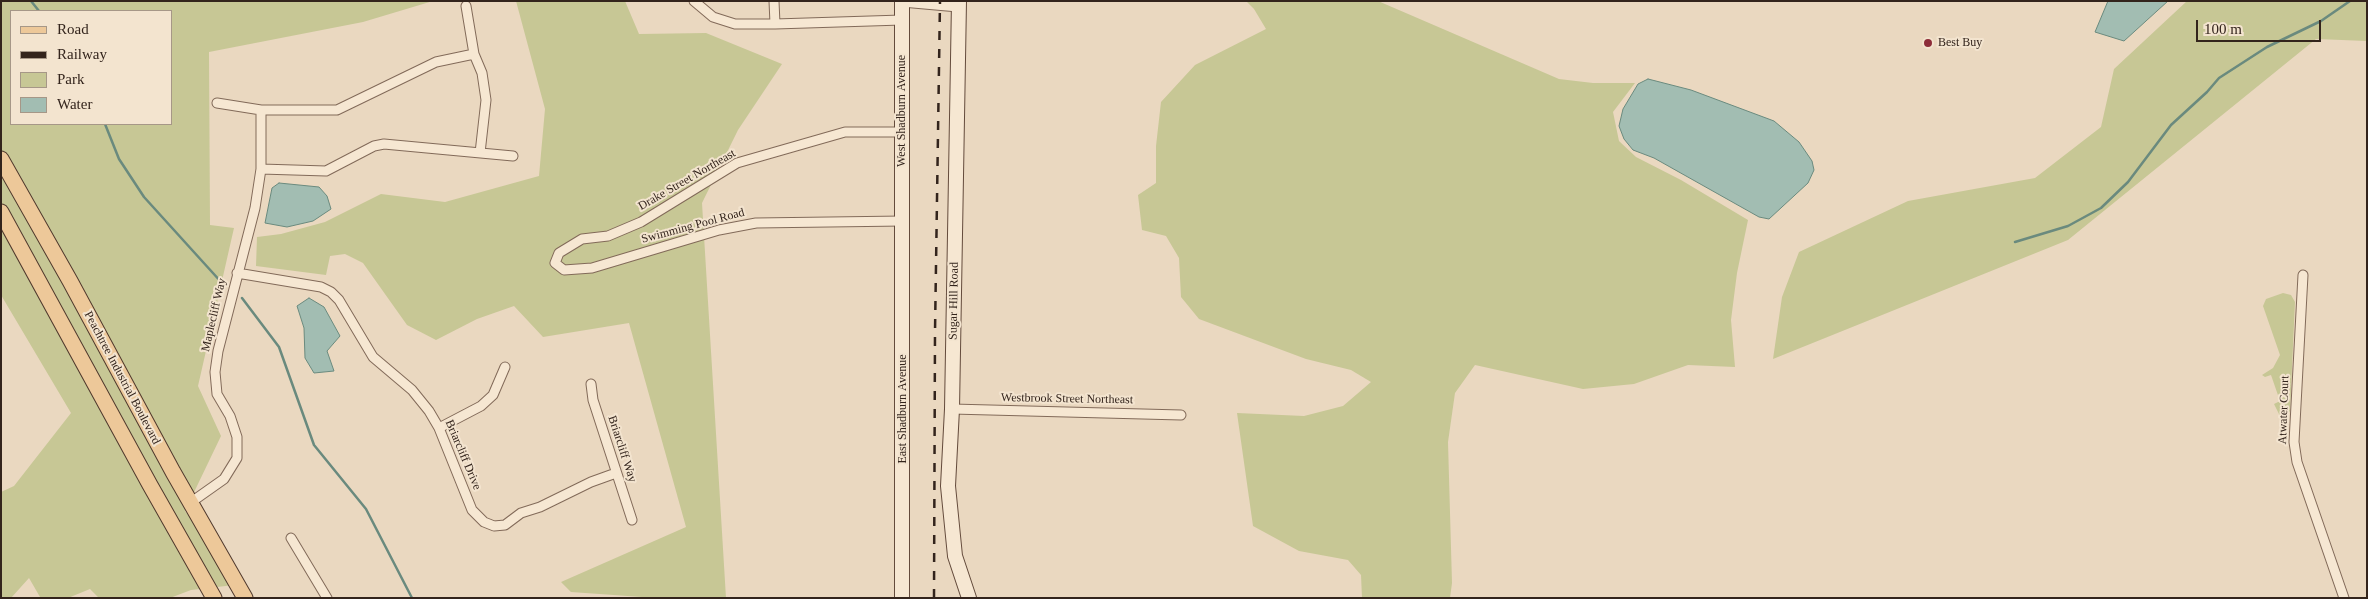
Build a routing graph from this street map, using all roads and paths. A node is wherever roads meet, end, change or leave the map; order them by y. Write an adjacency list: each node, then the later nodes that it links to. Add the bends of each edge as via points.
1 (694, 1): 7 (street, via 712,17 735,24)
2 (774, 1): 7 (street)
3 (902, 2): 4 (street); 6 (street, West Shadburn Avenue)
4 (959, 4): 23 (street, Sugar Hill Road)
5 (466, 6): 8 (street)
6 (902, 20): 7 (street); 11 (street, West Shadburn Avenue)
7 (775, 24)
8 (474, 54): 10 (street, via 436,62 337,110); 12 (street, via 482,73 486,100)
9 (216, 103): 10 (street)
10 (261, 110): 15 (street, Maplecliff Way)
11 (902, 132): 17 (street, West Shadburn Avenue); 18 (street, Drake Street Northeast, via 845,132 737,163 641,222 608,236 582,239 558,253)
12 (480, 153): 13 (street); 15 (street, via 384,144 326,171)
13 (513, 156)
14 (1, 159): 27 (main road, Peachtree Industrial Boulevard)
15 (261, 169): 19 (street, Maplecliff Way, via 255,208)
16 (1, 212): 30 (main road, Peachtree Industrial Boulevard)
17 (903, 221): 18 (street, Swimming Pool Road, via 756,223 719,230 592,268 564,270); 33 (street, East Shadburn Avenue)
18 (555, 263)
19 (237, 273): 25 (street, Briarcliff Drive, via 321,287 331,292 373,357 412,390); 27 (street, Maplecliff Way, via 215,372 217,394 230,416 237,437 237,458 224,479)
20 (2303, 275): 35 (street, Atwater Court, via 2294,442 2297,462)
21 (505, 367): 25 (street, via 494,395)
22 (591, 384): 26 (street, Briarcliff Way)
23 (952, 409): 24 (street, Westbrook Street Northeast); 34 (street, Sugar Hill Road, via 949,505 955,556)
24 (1181, 415)
25 (438, 428): 26 (street, Briarcliff Drive, via 472,510 484,522 494,526 504,525 521,512)
26 (616, 473): 28 (street, Briarcliff Way)
27 (190, 503): 31 (main road, Peachtree Industrial Boulevard)
28 (632, 520)
29 (291, 538): 32 (street)
30 (214, 598)
31 (245, 598)
32 (327, 598)
33 (902, 598)
34 (969, 598)
35 (2344, 598)

